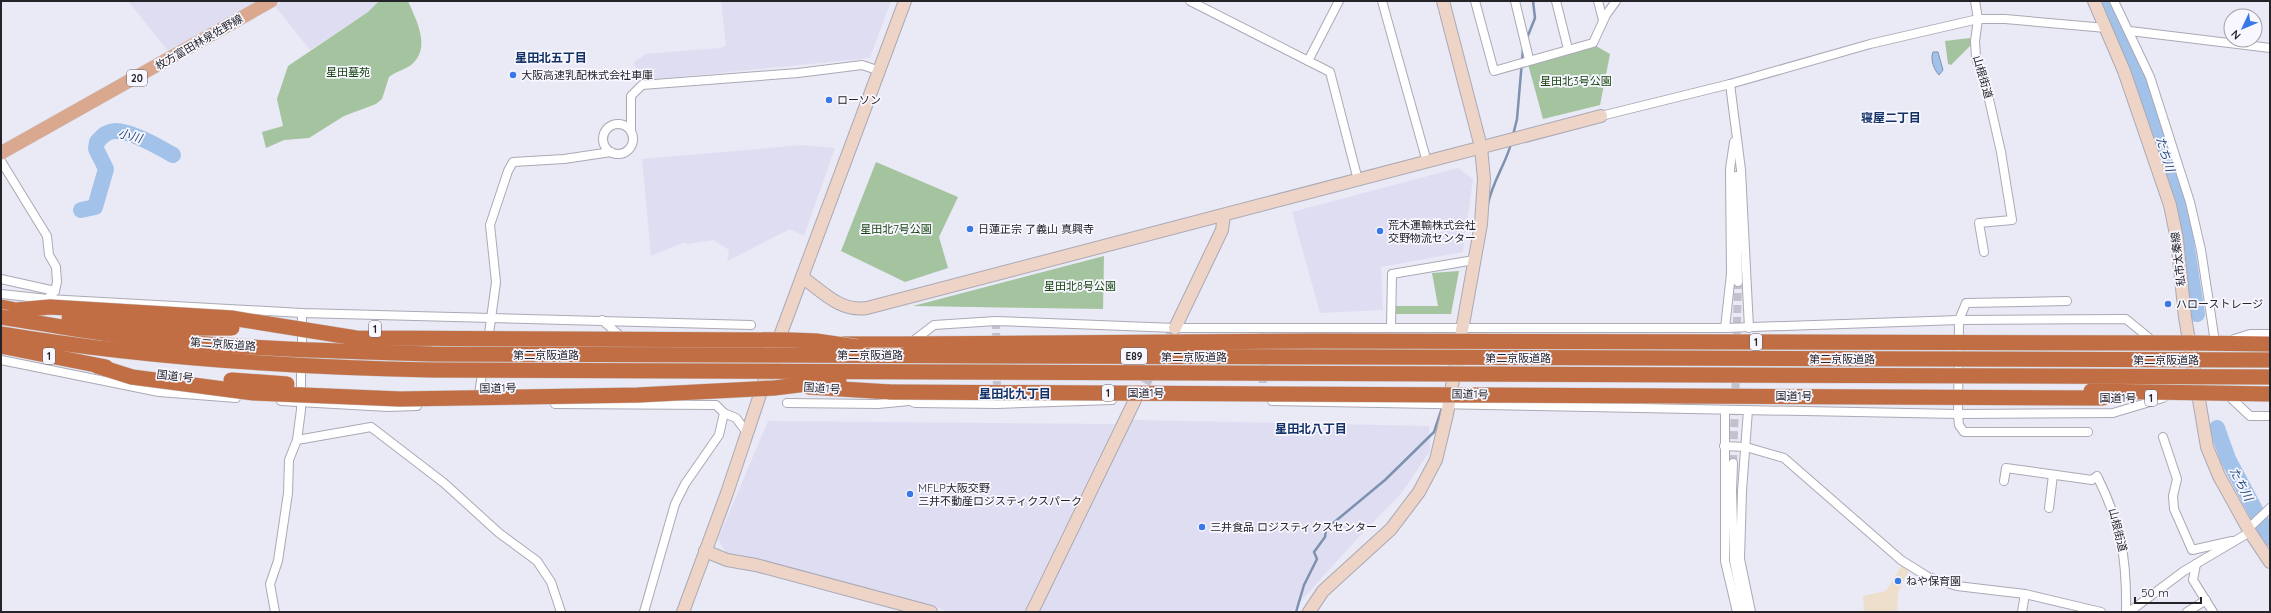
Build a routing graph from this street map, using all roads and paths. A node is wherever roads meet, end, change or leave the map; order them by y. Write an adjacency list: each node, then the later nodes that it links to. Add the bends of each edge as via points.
1 (271, 1): 30 (main road, 枚方富田林泉佐野線 / 20)
2 (905, 1): 23 (street)
3 (1190, 1): 22 (street)
4 (1338, 1): 22 (street)
5 (1382, 1): 32 (street)
6 (1443, 1): 28 (street)
7 (1474, 1): 21 (street, via 1494,71)
8 (1514, 1): 21 (street)
9 (1556, 1): 20 (street)
10 (1598, 1): 16 (street)
11 (1616, 1): 16 (street)
12 (1975, 1): 15 (street, 山根街道)
13 (2094, 1): 17 (street, 私市太秦線)
14 (2114, 1): 18 (street)
15 (1978, 19): 17 (street); 24 (street, via 1870,44); 35 (street, 山根街道, via 1976,58 1986,86 2001,152 2012,220 1979,223)
16 (1603, 20): 20 (street, via 1593,42)
17 (2106, 28): 66 (street, 私市太秦線, via 2132,93 2170,205)
18 (2130, 31): 19 (street); 65 (street, via 2150,77 2190,202)
19 (2270, 48)
20 (1568, 49): 21 (street)
21 (1529, 59)
22 (1308, 61): 33 (street, via 1330,72)
23 (880, 71): 26 (street, via 862,65 798,73 642,85 631,96); 37 (street)
24 (1730, 84): 25 (street); 27 (street)
25 (1601, 116): 28 (street)
26 (631, 131): 29 (street, via 633,140 629,149 621,154); 29 (street, via 618,124 608,127 603,140)
27 (1735, 136): 39 (street); 57 (street, via 1730,169 1731,274); 58 (street, via 1741,170)
28 (1481, 147): 32 (street); 36 (street, via 1484,198)
29 (611, 152): 48 (street, via 564,159 513,162 490,225 496,282)
30 (1, 153)
31 (1, 161): 40 (street, via 47,236 49,255 56,267)
32 (1427, 162): 33 (street)
33 (1358, 180): 34 (street)
34 (1224, 215): 37 (street, via 855,310 845,308); 54 (street, via 1222,230)
35 (1984, 252)
36 (1474, 260): 53 (street, via 1392,274); 55 (street)
37 (802, 277): 67 (street)
38 (1, 279): 40 (street)
39 (1738, 282)
40 (55, 291): 42 (street)
41 (1, 294): 42 (street)
42 (48, 299): 46 (street); 71 (street, via 35,310)
43 (2067, 301): 50 (street, via 1966,303)
44 (1, 307): 45 (highway, 1)
45 (16, 310): 60 (highway, 1, bridge, via 83,320 168,328 445,329); 70 (highway, bridge, via 50,307 232,318 356,338 796,340)
46 (302, 313): 48 (street); 89 (street)
47 (1, 317): 70 (highway, 第二京阪道路 / E89, bridge, via 115,335 317,351 520,355)
48 (491, 319): 49 (street); 90 (street)
49 (602, 320): 51 (street); 60 (street)
50 (1959, 320): 58 (street); 64 (street, via 2126,319); 96 (street)
51 (751, 325)
52 (1371, 327): 53 (street); 54 (street); 62 (street)
53 (1391, 327): 55 (street)
54 (1175, 328): 70 (street, via 988,321 934,325)
55 (1461, 328): 56 (street); 92 (street)
56 (1611, 328): 57 (street); 63 (street, via 1588,338)
57 (1725, 328): 58 (street)
58 (1749, 328)
59 (1, 334): 77 (highway, 第二京阪道路 / E89, bridge, via 114,351 314,368 568,372)
60 (618, 334): 67 (highway, 1, bridge)
61 (2270, 334): 65 (street, via 2250,334)
62 (1383, 342): 63 (highway, 1, bridge); 70 (highway, 1, bridge)
63 (1540, 342): 64 (highway, 1, bridge)
64 (2154, 342): 66 (highway, 1, bridge)
65 (2218, 342): 66 (highway, 1); 68 (highway, 1)
66 (2190, 343): 85 (street, 私市太秦線)
67 (777, 344): 70 (highway, 1); 80 (street)
68 (2270, 344)
69 (1, 346): 76 (highway, 国道1号 / 1, bridge)
70 (909, 349): 73 (highway, 第二京阪道路 / E89, bridge)
71 (1, 353)
72 (2270, 354): 73 (highway, bridge, via 1818,348)
73 (1714, 358): 75 (highway, 第二京阪道路 / E89, bridge)
74 (1, 360): 89 (street, via 159,392)
75 (2270, 360)
76 (97, 366): 77 (highway, bridge, via 132,377 254,393 400,399 646,395 774,388); 80 (highway, 国道1号 / 1, bridge, via 178,377 374,390)
77 (910, 372): 78 (highway, 第二京阪道路 / E89, bridge)
78 (1716, 376): 79 (highway, 第二京阪道路 / E89, bridge); 82 (highway, bridge, via 1842,385)
79 (2270, 377)
80 (763, 384): 81 (highway, 国道1号 / 1); 99 (street)
81 (890, 392): 83 (highway, 国道1号 / 1, bridge); 88 (street)
82 (2270, 394)
83 (2163, 398): 85 (highway, 国道1号 / 1); 96 (street, via 2113,413)
84 (2270, 398): 86 (highway, 国道1号 / 1)
85 (2198, 399): 86 (highway, 国道1号 / 1); 109 (street, 私市太秦線, via 2207,447 2219,476)
86 (2232, 399): 97 (street, via 2250,416)
87 (1135, 400): 88 (street, via 997,404); 92 (street); 121 (street)
88 (909, 402): 91 (street)
89 (301, 403): 90 (street, via 388,407); 101 (street)
90 (478, 403): 95 (street, via 716,405)
91 (787, 403)
92 (1449, 404): 93 (street); 122 (street, via 1436,460 1418,492 1391,529 1323,591)
93 (1725, 410): 94 (street); 102 (street)
94 (1748, 410): 96 (street); 103 (street)
95 (724, 412): 99 (street, via 736,418); 118 (street, via 719,435 684,484 675,504)
96 (1958, 414): 98 (street, via 1959,425 1964,432)
97 (2270, 416)
98 (2088, 432)
99 (748, 434): 111 (street)
100 (2163, 437): 110 (street, via 2177,479 2173,496 2174,509 2192,550)
101 (297, 440): 116 (street, via 289,460 287,500 278,561 270,584); 117 (street, via 371,427 444,483 499,533 537,561 551,582)
102 (1724, 446): 103 (street); 123 (street, via 1725,561)
103 (1746, 447): 114 (street, via 1784,458 1916,571 1957,586); 125 (street, via 1740,559)
104 (1733, 463): 124 (street, via 1734,561)
105 (2053, 475): 106 (street, via 2006,468); 107 (street); 128 (street, 山根街道, via 2092,480 2097,476 2111,504 2124,547)
106 (2004, 481)
107 (2048, 508)
108 (2270, 508): 109 (street)
109 (2250, 530): 110 (street); 112 (street, 私市太秦線)
110 (2232, 541): 113 (street)
111 (706, 551): 119 (street); 120 (street, via 727,560 779,571)
112 (2270, 562)
113 (2196, 564): 115 (street, via 2193,580); 129 (street)
114 (2025, 594): 126 (street); 127 (street)
115 (2206, 600): 130 (street); 131 (street)
116 (275, 612)
117 (561, 612)
118 (644, 612)
119 (683, 612)
120 (931, 612)
121 (1032, 612)
122 (1309, 612)
123 (1737, 612)
124 (1744, 612)
125 (1751, 612)
126 (2022, 612)
127 (2102, 612)
128 (2126, 612)
129 (2130, 612)
130 (2188, 612)
131 (2214, 612)

